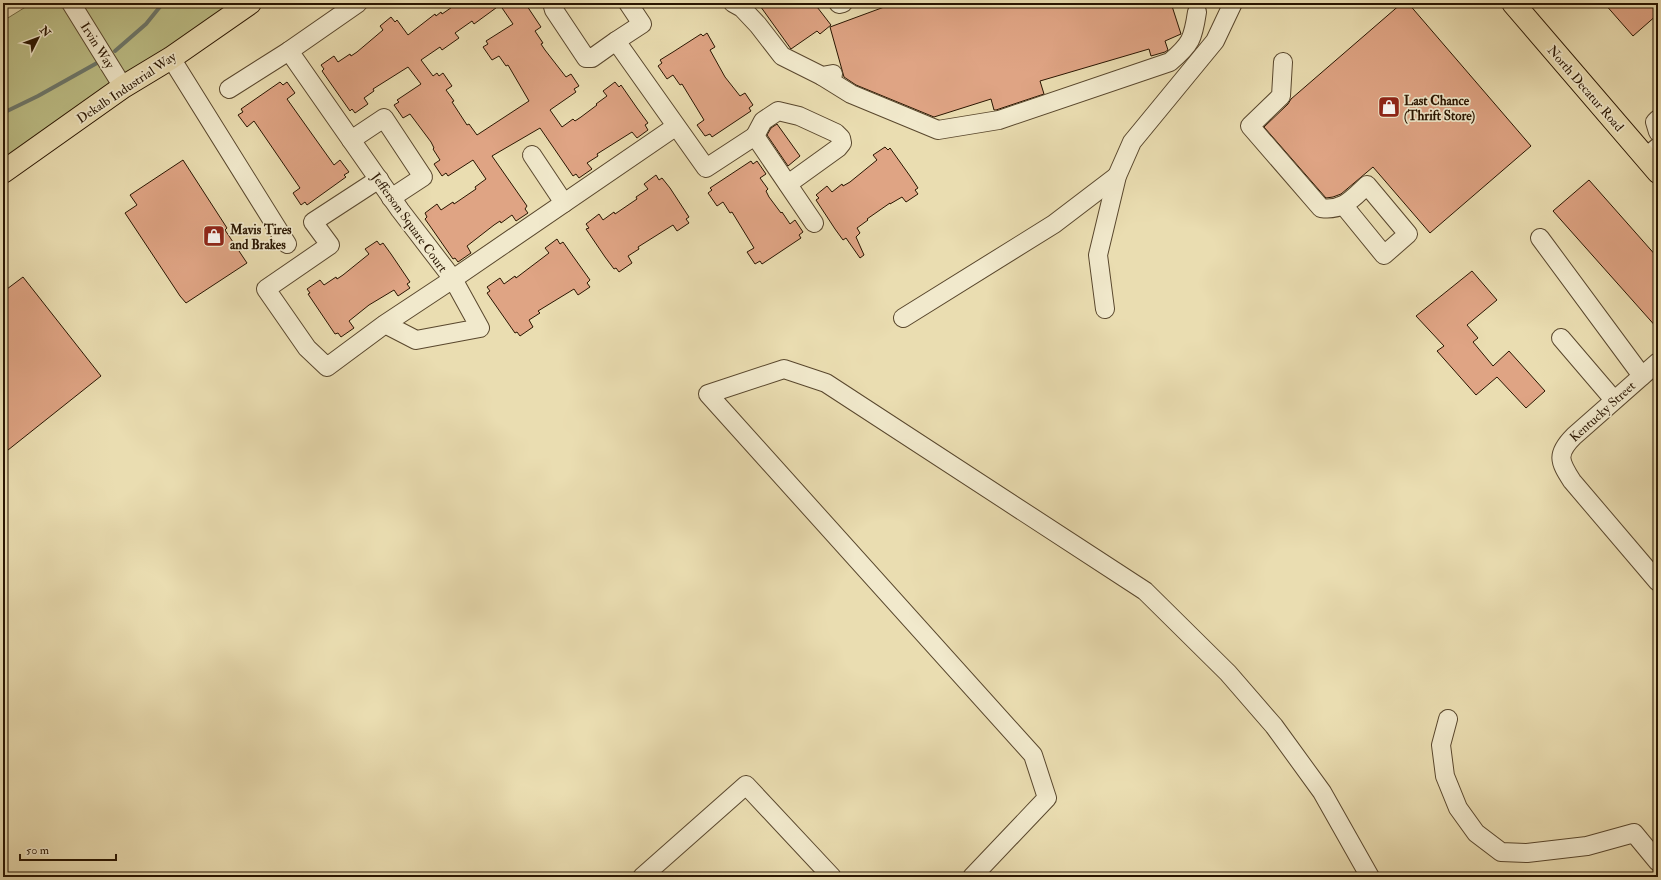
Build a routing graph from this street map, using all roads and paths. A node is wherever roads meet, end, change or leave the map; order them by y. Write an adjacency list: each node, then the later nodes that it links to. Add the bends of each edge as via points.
1 (72, 3): 16 (street, Irvin Way)
2 (250, 3): 14 (main road, Dekalb Industrial Way)
3 (358, 3): 13 (street)
4 (552, 3): 12 (street, via 586,58 592,58)
5 (628, 3): 12 (street, via 642,24)
6 (733, 3): 11 (street, via 758,24 782,56 831,74 851,94 938,130 999,120 1170,62 1184,50 1193,35)
7 (838, 3): 8 (street)
8 (843, 3)
9 (1232, 3): 26 (street, via 1215,40 1132,142)
10 (1513, 3): 24 (main road, North Decatur Road)
11 (1197, 12)
12 (616, 41): 19 (street)
13 (289, 51): 17 (street); 22 (street, Jefferson Square Court)
14 (171, 58): 16 (main road, Dekalb Industrial Way); 34 (street)
15 (1283, 62): 31 (street, via 1281,96 1250,126 1321,208)
16 (123, 87): 25 (main road, Dekalb Industrial Way)
17 (229, 89)
18 (1658, 119): 20 (street, via 1655,122)
19 (675, 127): 21 (street, via 706,168); 30 (street, Jefferson Square Court)
20 (1658, 132)
21 (755, 136): 28 (street); 28 (street, via 763,121 778,111 799,116 841,138 842,143 838,148)
22 (351, 140): 27 (street, Jefferson Square Court); 29 (street, via 384,118 423,176)
23 (532, 155): 30 (street)
24 (1654, 159)
25 (3, 172)
26 (1117, 176): 36 (street, via 1098,255); 37 (street, via 1054,224)
27 (378, 179): 29 (street, Jefferson Square Court); 38 (street, via 313,222 330,245 266,289 307,348 327,367)
28 (788, 184): 32 (street)
29 (392, 198): 35 (street, Jefferson Square Court)
30 (564, 203): 35 (street, Jefferson Square Court)
31 (1344, 206)
32 (814, 222)
33 (1540, 238): 41 (street)
34 (286, 244)
35 (453, 279): 38 (street); 38 (street, via 480,328 416,340)
36 (1105, 309)
37 (903, 318)
38 (385, 324)
39 (1561, 338): 42 (street)
40 (1658, 362): 41 (street, Kentucky Street)
41 (1642, 376): 42 (street, Kentucky Street)
42 (1614, 400): 43 (street, Kentucky Street, via 1570,440 1561,453 1561,462 1572,481)
43 (1658, 582)
44 (1448, 719): 45 (street, via 1441,745 1444,776 1458,808 1476,833 1500,852 1527,853 1588,846 1634,833)
45 (1658, 862)
46 (642, 877): 47 (street, via 746,785)
47 (832, 877)
48 (972, 877): 49 (street, via 1047,798 1033,754 708,394 784,369 826,383 1145,590 1228,672 1274,726 1322,792)
49 (1370, 877)

